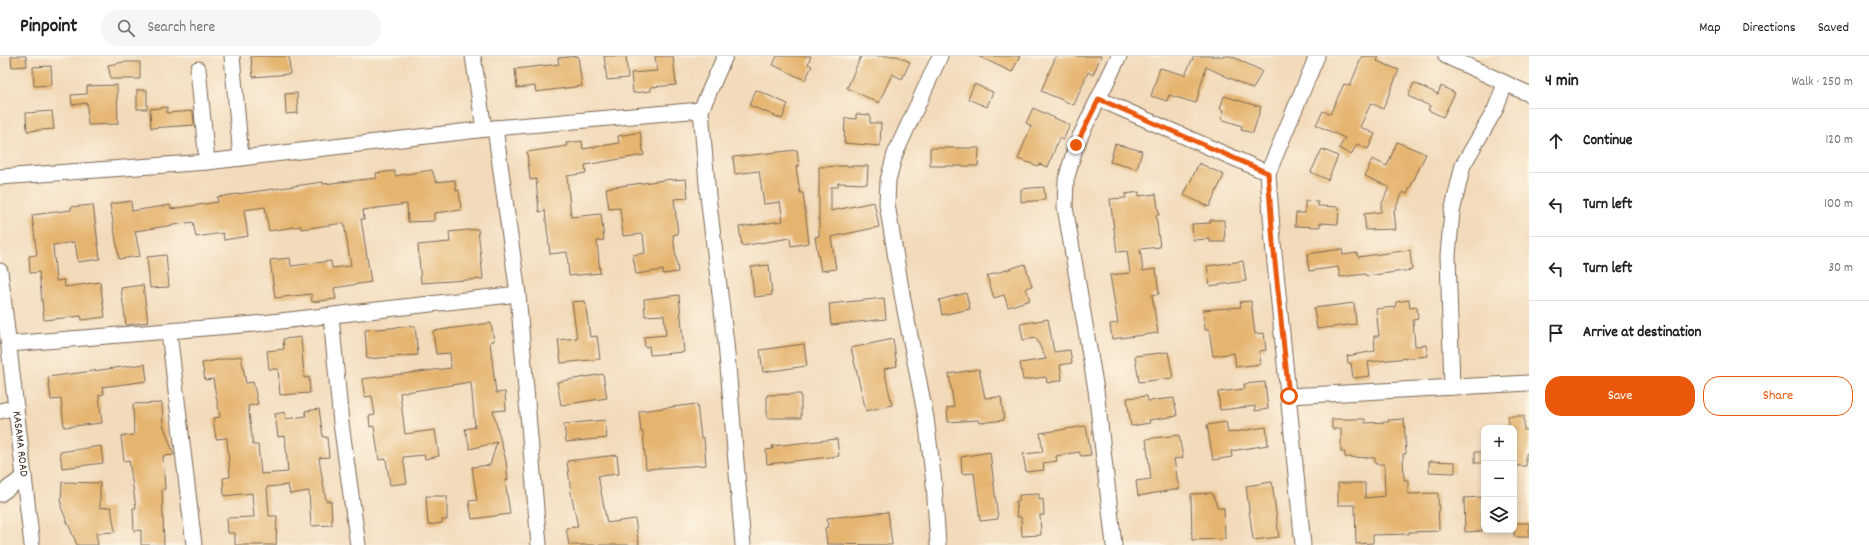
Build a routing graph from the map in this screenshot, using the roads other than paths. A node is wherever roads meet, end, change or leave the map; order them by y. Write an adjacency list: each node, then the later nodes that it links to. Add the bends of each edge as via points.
1 (232, 56): 14 (street)
2 (473, 56): 13 (street)
3 (725, 56): 12 (street)
4 (940, 56): 35 (street, via 895,154 888,180 887,204 926,418)
5 (1119, 56): 11 (street)
6 (1317, 56): 16 (street)
7 (1446, 56): 9 (street)
8 (198, 69): 15 (street)
9 (1505, 84): 10 (street); 24 (street, via 1495,110 1463,165 1452,212 1448,254)
10 (1529, 94)
11 (1099, 99): 16 (street); 36 (street, via 1076,145 1066,180 1065,207 1096,390)
12 (701, 110): 13 (street); 34 (street, via 708,196 726,343)
13 (489, 129): 14 (street); 19 (street)
14 (241, 158): 15 (street)
15 (207, 162): 17 (street)
16 (1268, 173): 25 (street)
17 (0, 177)
18 (0, 271): 22 (street, KASAMA ROAD)
19 (518, 294): 20 (street); 33 (street)
20 (331, 316): 21 (street); 32 (street)
21 (169, 332): 22 (street); 31 (street)
22 (9, 344): 26 (street, KASAMA ROAD)
23 (1529, 383): 24 (street)
24 (1452, 387): 25 (street)
25 (1289, 396): 37 (street)
26 (16, 408): 27 (street); 28 (street, KASAMA ROAD)
27 (0, 411)
28 (24, 477): 29 (street); 30 (street, KASAMA ROAD)
29 (0, 494)
30 (32, 545)
31 (194, 545)
32 (358, 545)
33 (539, 545)
34 (743, 545)
35 (938, 545)
36 (1114, 545)
37 (1303, 545)

